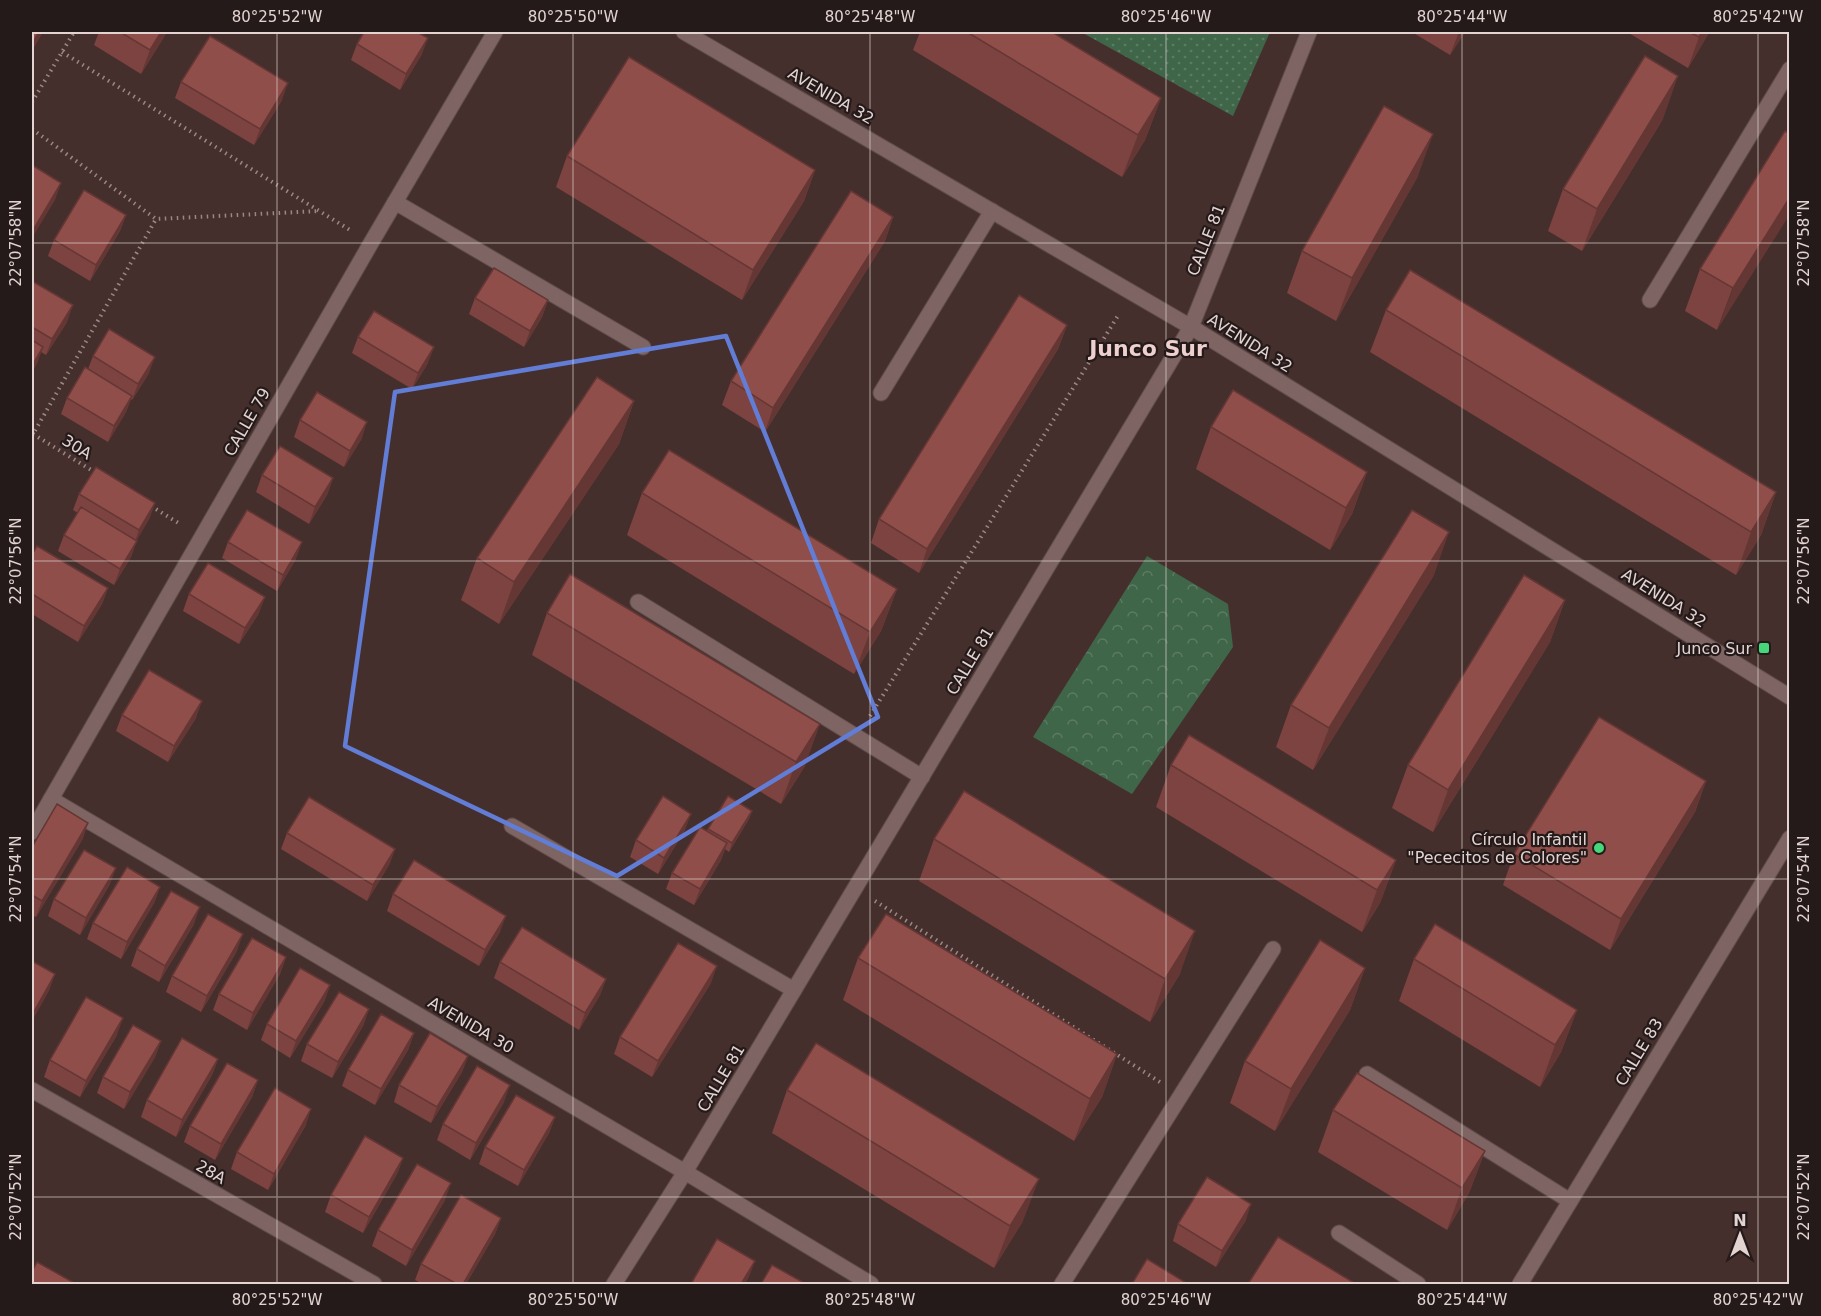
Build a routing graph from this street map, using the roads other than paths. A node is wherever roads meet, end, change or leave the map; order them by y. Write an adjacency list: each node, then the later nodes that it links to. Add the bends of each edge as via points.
1 (495, 32): 5 (street, CALLE 79)
2 (684, 32): 6 (street, AVENIDA 32)
3 (1309, 32): 8 (street, CALLE 81)
4 (1790, 69): 7 (street)
5 (395, 202): 9 (street); 14 (street, CALLE 79)
6 (992, 211): 8 (street, AVENIDA 32); 10 (street)
7 (1650, 300)
8 (1191, 327): 12 (street, AVENIDA 32); 13 (street, CALLE 81)
9 (643, 347)
10 (881, 393)
11 (638, 602): 13 (street)
12 (1790, 697)
13 (922, 777): 19 (street, CALLE 81)
14 (51, 799): 16 (street, CALLE 79); 22 (street, AVENIDA 30)
15 (512, 826): 19 (street)
16 (32, 832)
17 (1790, 838): 23 (street, CALLE 83)
18 (1273, 949): 28 (street)
19 (794, 990): 22 (street, CALLE 81)
20 (1367, 1074): 23 (street)
21 (32, 1090): 25 (street, 28A)
22 (685, 1172): 26 (street, CALLE 81); 27 (street, AVENIDA 30)
23 (1570, 1201): 30 (street, CALLE 83)
24 (1339, 1233): 29 (street)
25 (374, 1284)
26 (614, 1284)
27 (871, 1284)
28 (1062, 1284)
29 (1418, 1284)
30 (1520, 1284)

